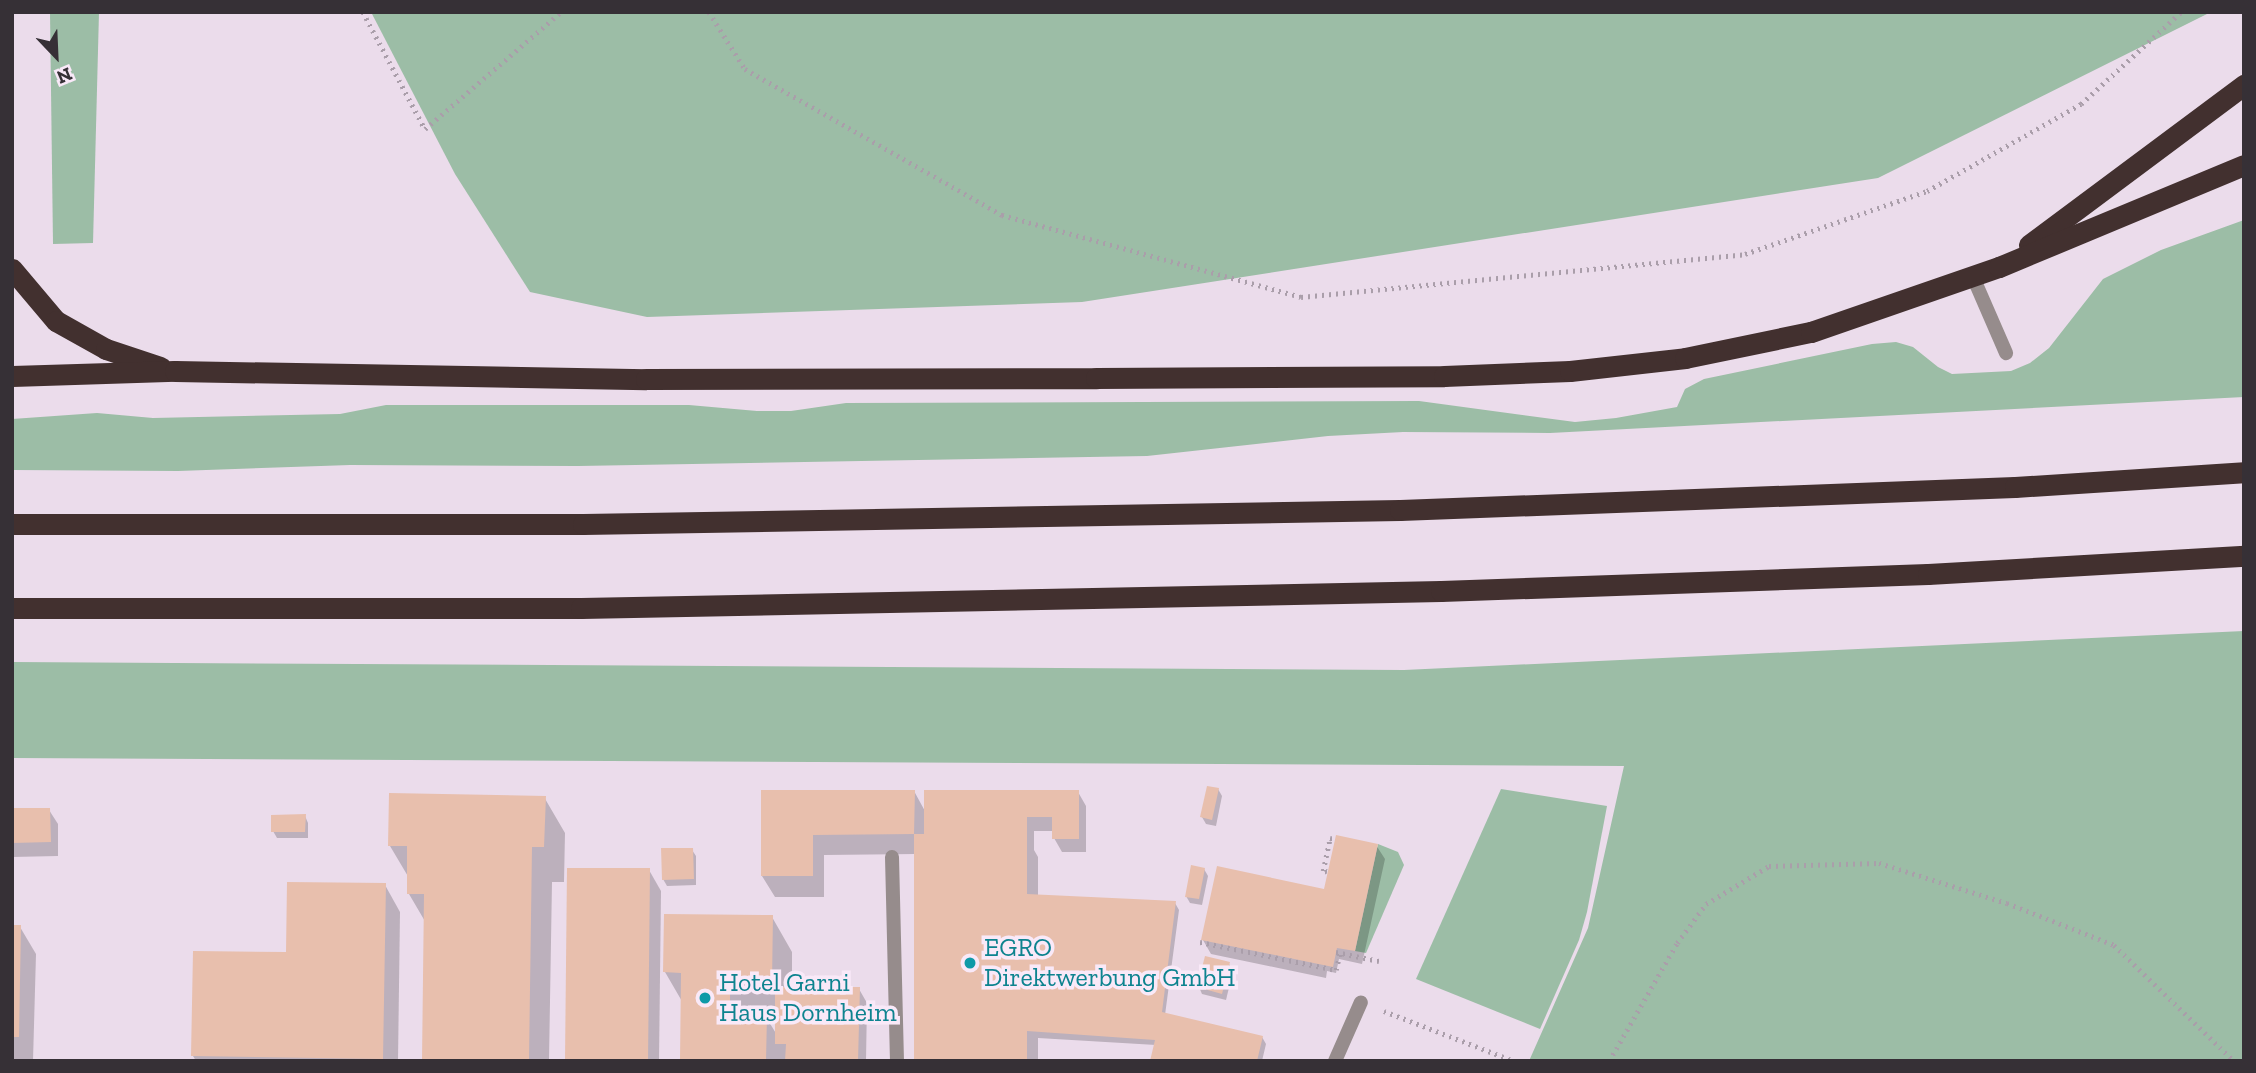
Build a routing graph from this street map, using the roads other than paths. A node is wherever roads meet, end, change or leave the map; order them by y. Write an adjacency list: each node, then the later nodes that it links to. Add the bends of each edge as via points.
1 (2244, 85): 3 (highway)
2 (2244, 166): 3 (highway)
3 (1999, 267): 5 (highway)
4 (12, 269): 7 (highway, via 55,321 106,349)
5 (1973, 277): 6 (street); 7 (highway, via 1811,332 1685,358 1570,371 1444,376 783,379)
6 (2006, 353)
7 (175, 372): 8 (highway)
8 (12, 376)
9 (2244, 472): 10 (highway, via 2015,487 1401,510 583,524)
10 (12, 524)
11 (2244, 556): 12 (highway, via 1928,574 1441,592 581,608)
12 (12, 608)
13 (892, 857): 15 (street)
14 (1361, 1002): 16 (street)
15 (897, 1061)
16 (1335, 1061)

